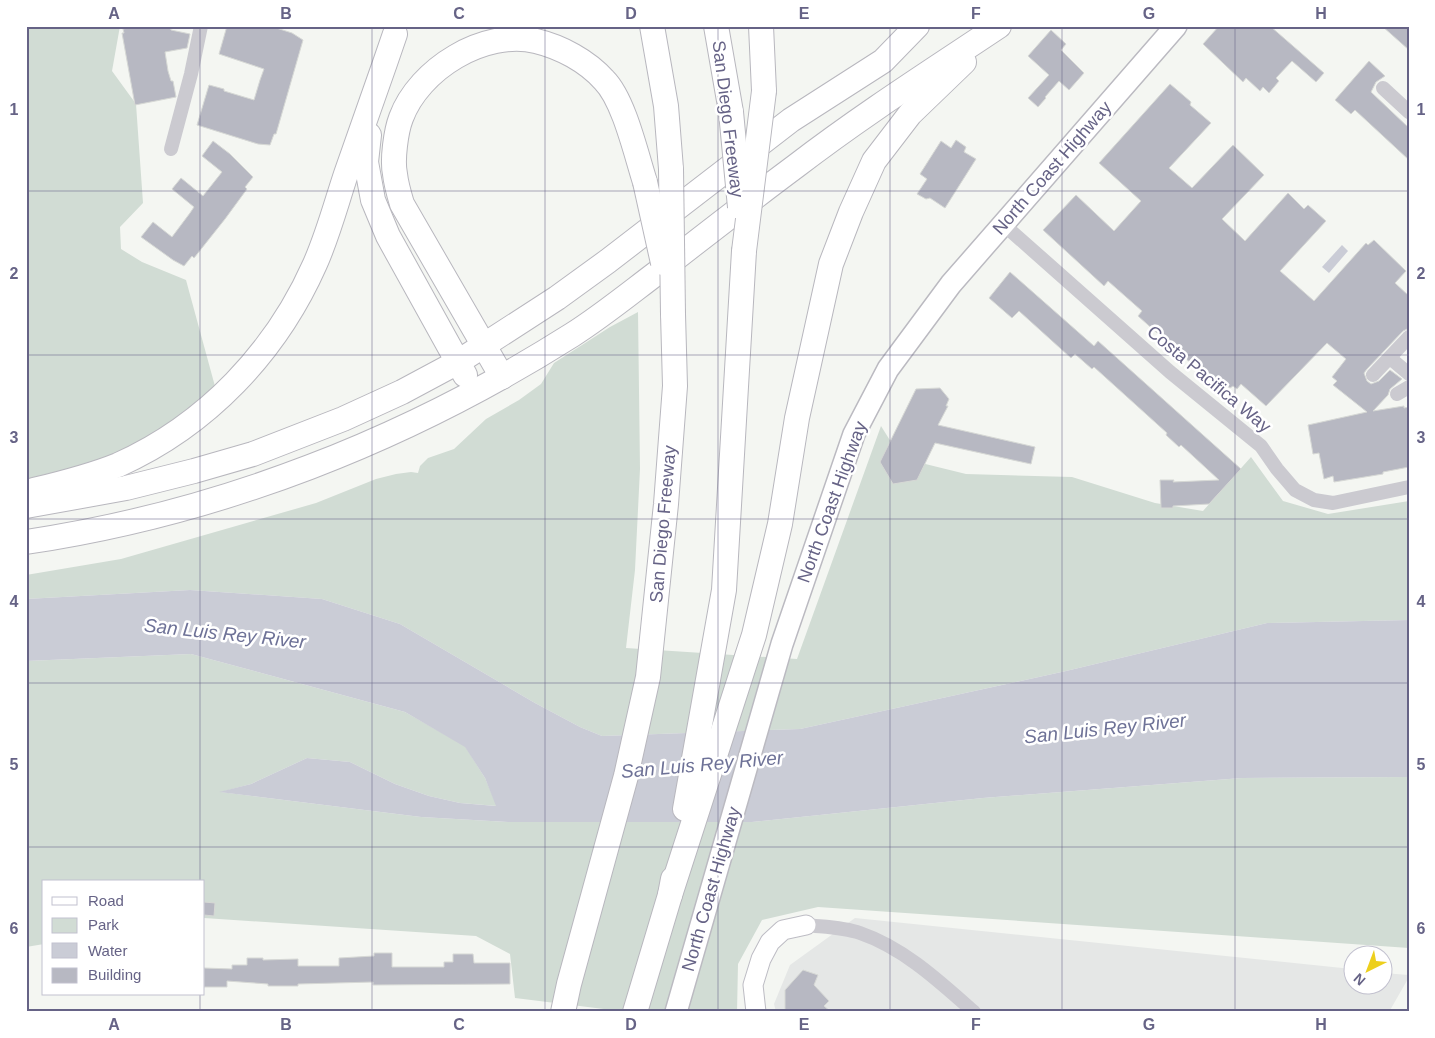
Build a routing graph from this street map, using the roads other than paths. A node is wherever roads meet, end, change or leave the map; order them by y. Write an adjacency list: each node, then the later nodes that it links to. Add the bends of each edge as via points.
1 (201, 26): 13 (street)
2 (652, 26): 16 (highway, San Diego Freeway, bridge, via 666,106 671,169)
3 (716, 26): 15 (highway, San Diego Freeway, bridge, via 731,112)
4 (761, 26): 15 (highway, bridge, via 764,91)
5 (917, 26): 10 (highway)
6 (929, 26): 10 (main road)
7 (1000, 26): 23 (highway, via 887,100 574,334); 29 (highway, via 910,114 874,161 831,264 797,418 780,524 754,635)
8 (1176, 26): 14 (main road, North Coast Highway)
9 (396, 30): 20 (highway, via 370,123 366,162 373,200 388,236); 26 (highway, via 315,263 296,301 252,366 203,413 149,449 98,473)
10 (883, 61): 18 (highway, via 791,120 608,262)
11 (1383, 88): 12 (street)
12 (1409, 112)
13 (171, 149)
14 (1003, 224): 25 (street, Costa Pacifica Way, via 1170,372 1261,446 1295,490 1314,500 1333,503); 33 (main road, North Coast Highway, via 902,349 854,434 782,644)
15 (744, 251): 29 (highway, San Diego Freeway, via 724,590)
16 (673, 314): 18 (highway, bridge, via 645,182 619,103 605,81 587,65 557,47 535,40 489,43 461,52 420,86 401,119 394,172 402,204); 31 (highway, San Diego Freeway, via 675,386 648,677 626,776)
17 (1409, 338): 19 (street)
18 (484, 347): 20 (highway); 23 (highway)
19 (1390, 358): 21 (street); 22 (street)
20 (458, 362): 24 (highway); 27 (highway, via 343,419 253,454 126,488)
21 (1409, 374)
22 (1373, 375)
23 (502, 378): 24 (highway)
24 (475, 392): 28 (highway, via 364,447 279,480 132,522)
25 (1409, 487)
26 (26, 492)
27 (26, 506)
28 (26, 542)
29 (670, 895): 32 (highway, San Diego Freeway)
30 (806, 926): 34 (street, via 783,930 770,942 753,985); 35 (street, via 859,933 889,946)
31 (563, 1010)
32 (635, 1012)
33 (676, 1012)
34 (756, 1012)
35 (974, 1012)

